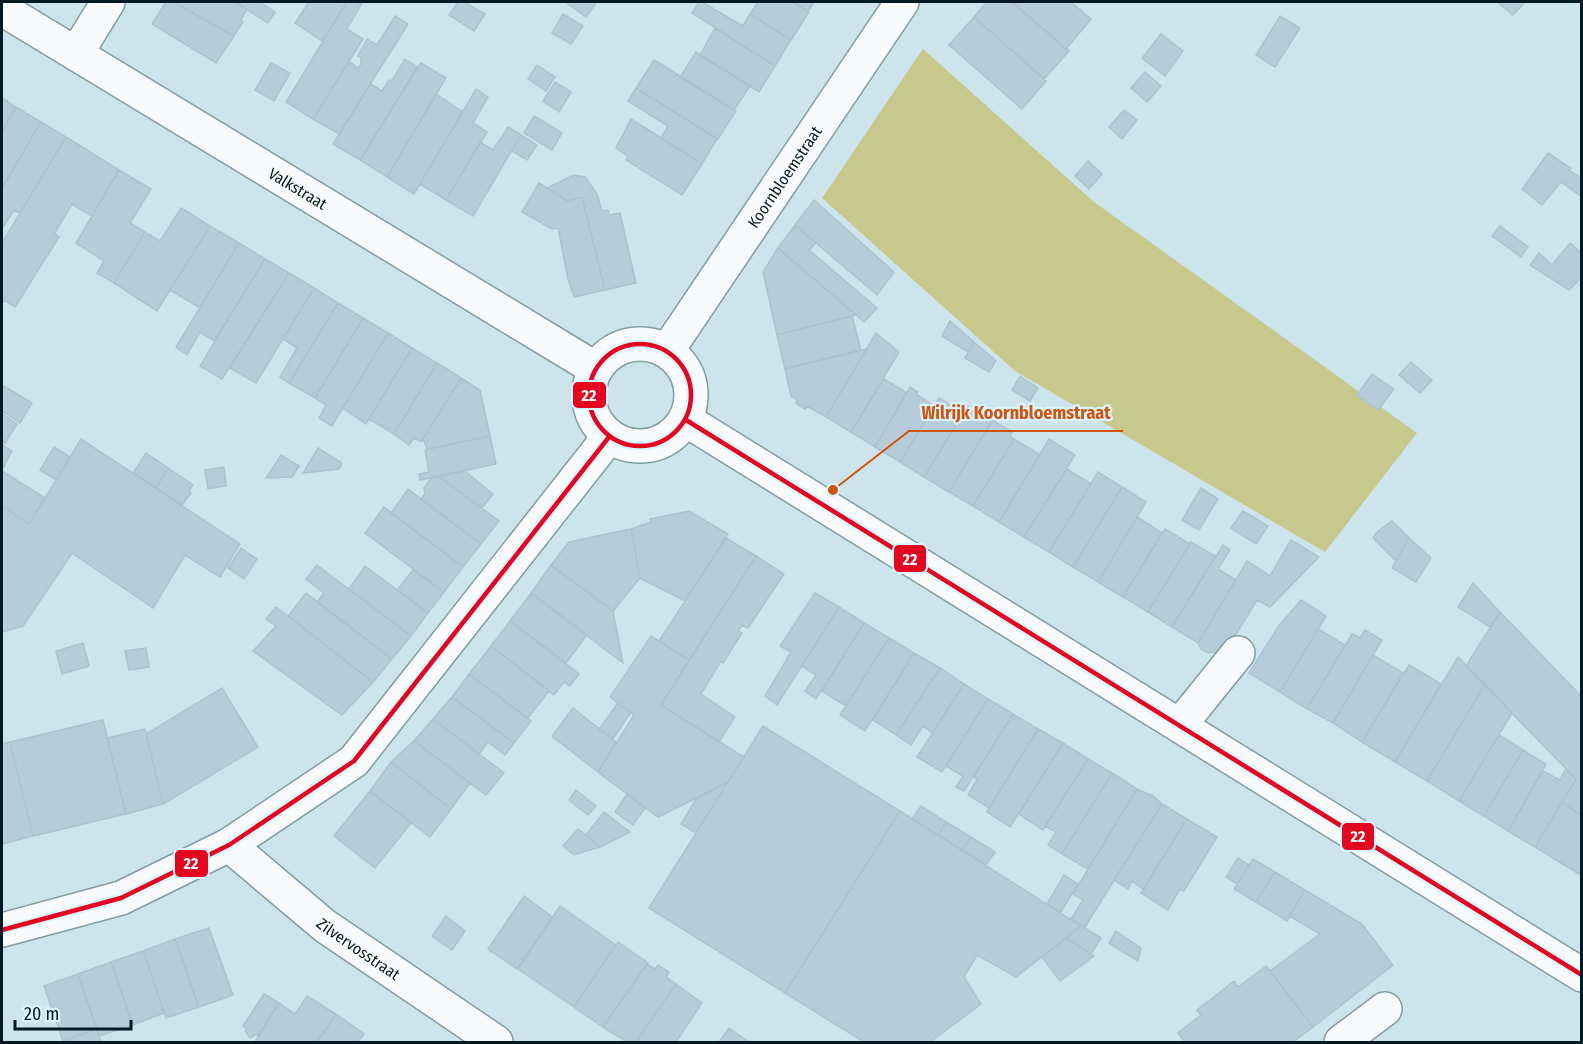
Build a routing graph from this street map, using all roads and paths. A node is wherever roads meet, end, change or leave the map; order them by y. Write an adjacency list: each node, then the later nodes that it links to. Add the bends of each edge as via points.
1 (108, 2): 4 (street)
2 (902, 2): 5 (street, Koornbloemstraat)
3 (2, 9): 4 (street, Valkstraat)
4 (76, 54): 6 (street, Valkstraat)
5 (668, 351): 6 (street, via 641,344 615,350); 7 (street, via 686,371 692,397)
6 (596, 369): 8 (street, via 589,393 593,418)
7 (686, 420): 8 (street, via 663,442 636,447); 10 (street)
8 (609, 437): 11 (street, via 354,761)
9 (1238, 652): 10 (street)
10 (1180, 725): 13 (street)
11 (229, 845): 12 (street, via 121,898); 15 (street, Zilvervosstraat, via 325,926)
12 (2, 930)
13 (1581, 975)
14 (1385, 1009): 16 (street)
15 (496, 1042)
16 (1341, 1042)

